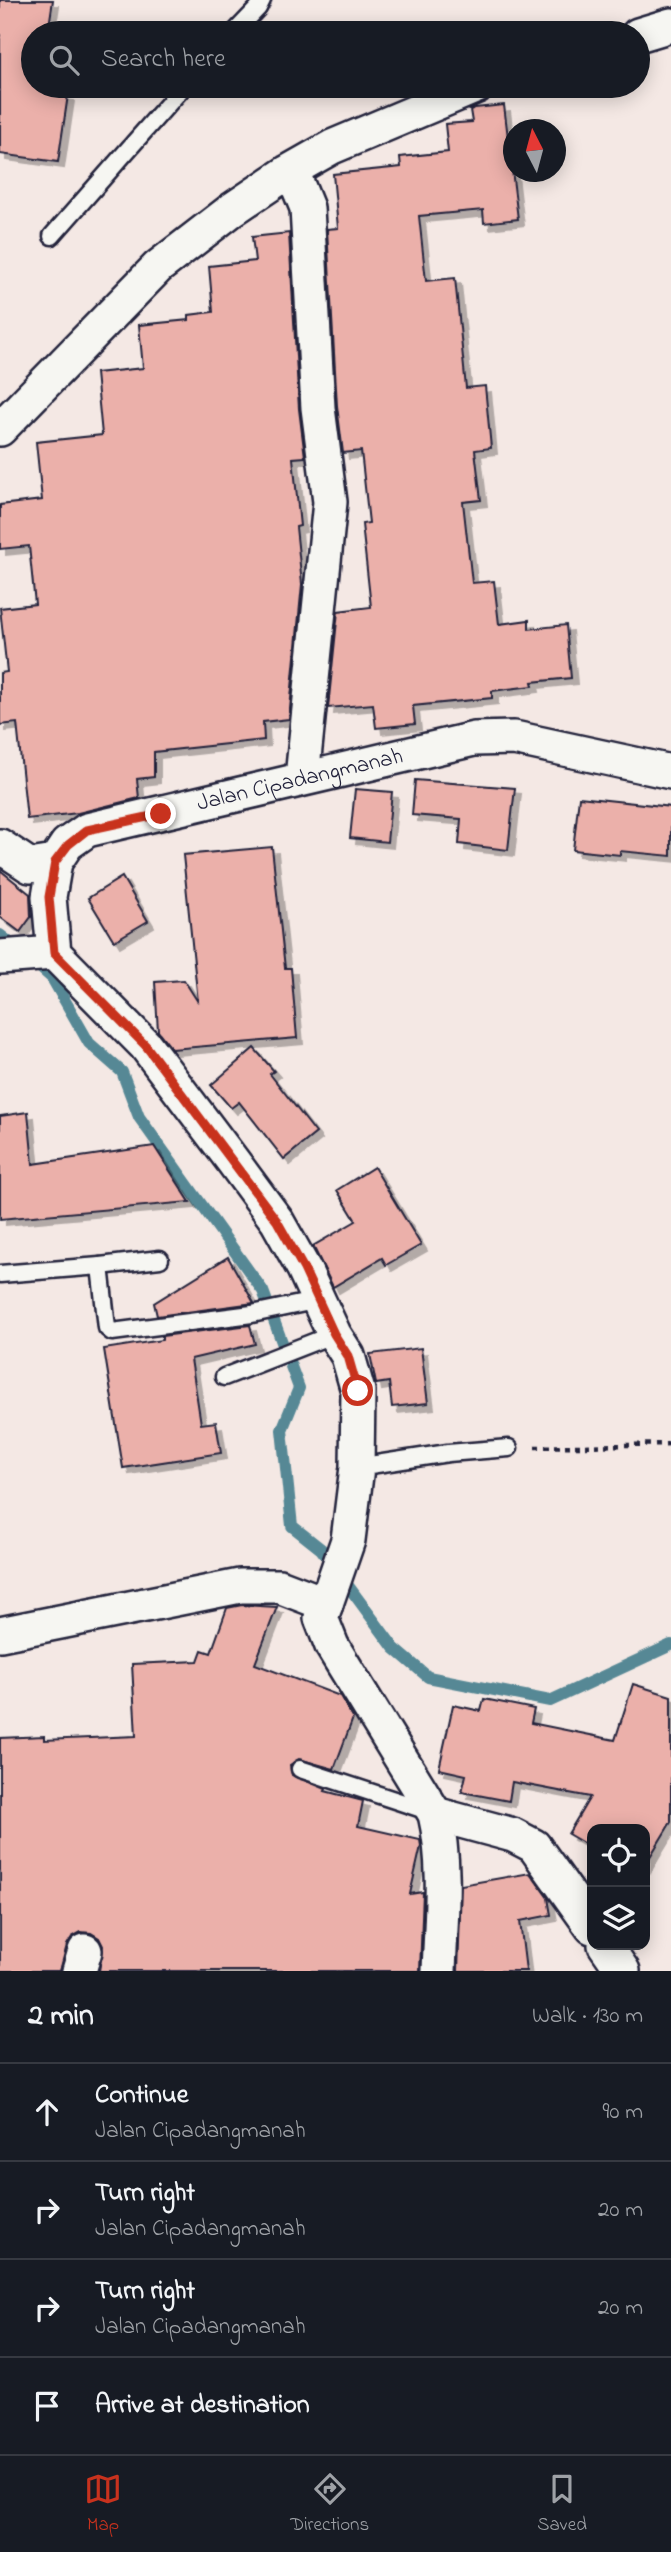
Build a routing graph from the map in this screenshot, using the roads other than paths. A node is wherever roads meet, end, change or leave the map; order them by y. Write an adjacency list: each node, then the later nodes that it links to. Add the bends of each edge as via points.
1 (262, 0): 2 (lane)
2 (246, 21)
3 (671, 25): 4 (street)
4 (650, 31)
5 (173, 98): 8 (lane)
6 (448, 98): 7 (street, via 332,147)
7 (292, 171): 9 (street, via 158,267); 11 (street, via 306,208 318,408 330,502)
8 (52, 236)
9 (0, 429)
10 (671, 772): 11 (street, Jalan Cipadangmanah, via 514,738 474,739)
11 (302, 778): 13 (street, Jalan Cipadangmanah, via 87,830)
12 (0, 846): 13 (street, via 30,866)
13 (55, 862): 14 (street, via 49,897)
14 (53, 953): 15 (street); 19 (street, via 146,1046 277,1221)
15 (0, 958)
16 (160, 1259): 17 (lane)
17 (100, 1266): 18 (lane); 19 (lane, via 107,1328 112,1332 252,1314)
18 (0, 1274)
19 (309, 1301): 20 (street)
20 (334, 1334): 21 (lane); 23 (street, via 348,1356 358,1391)
21 (224, 1377)
22 (509, 1448): 23 (lane)
23 (357, 1468): 24 (street, via 348,1540)
24 (331, 1590): 25 (street, via 240,1586); 27 (street, via 321,1618 332,1646)
25 (0, 1634)
26 (300, 1769): 27 (lane)
27 (435, 1814): 28 (street, via 513,1835 534,1846); 30 (street, via 442,1877)
28 (587, 1920)
29 (608, 1950): 31 (street)
30 (439, 1971)
31 (623, 1971)

